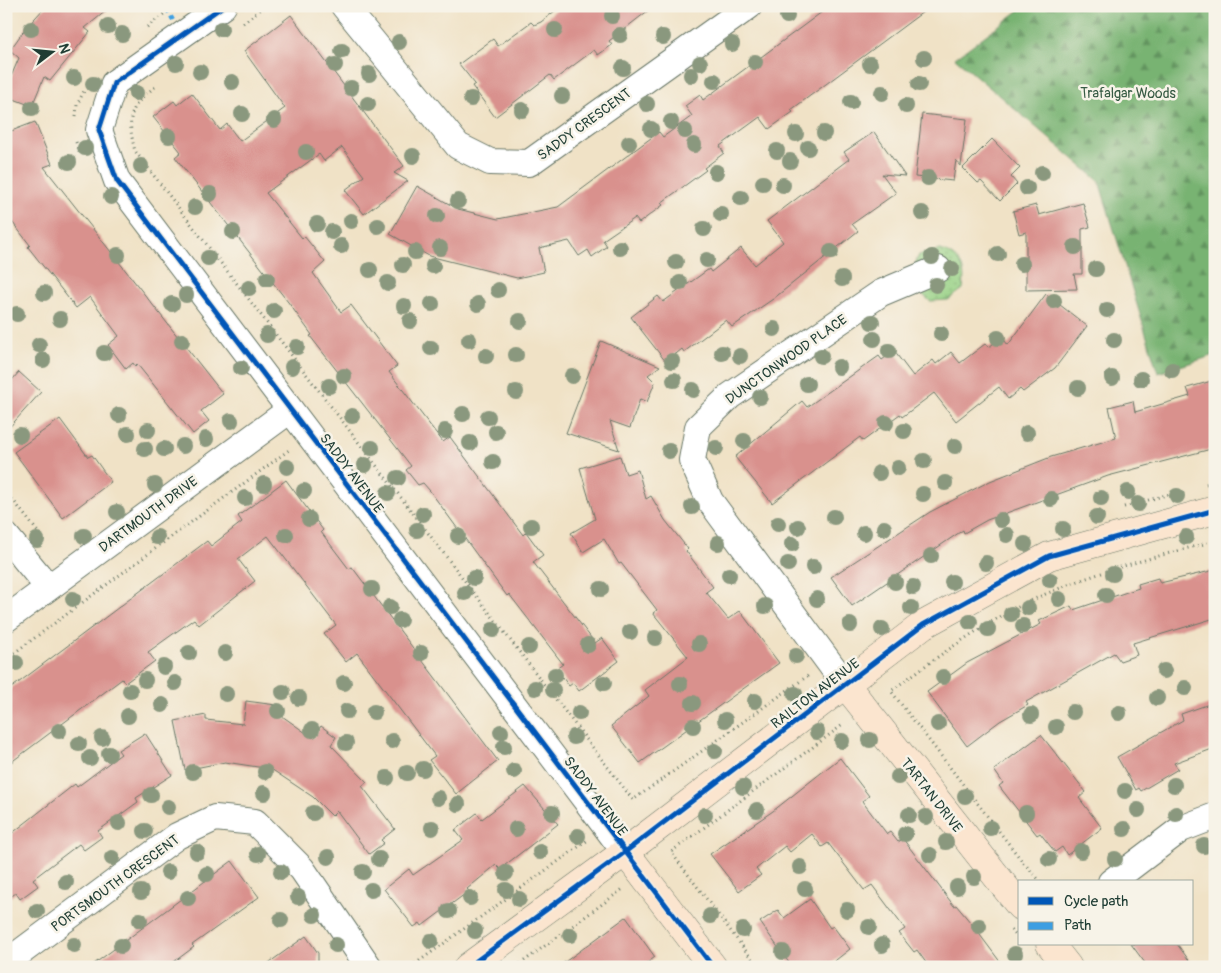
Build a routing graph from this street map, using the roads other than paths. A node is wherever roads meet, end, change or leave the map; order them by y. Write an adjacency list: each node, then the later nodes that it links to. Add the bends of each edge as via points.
1 (344, 6): 2 (street, SADDY CRESCENT, via 458,146 490,162 529,163)
2 (749, 6)
3 (229, 17): 5 (street, SADDY AVENUE, via 114,84 99,130 117,181)
4 (938, 269): 10 (street, DUNCTONWOOD PLACE, via 881,293 730,396 698,427 692,460 710,502)
5 (290, 410): 8 (street, DARTMOUTH DRIVE); 12 (street, SADDY AVENUE)
6 (1215, 510): 10 (street, RAILTON AVENUE, via 1049,556 923,625)
7 (6, 536): 8 (street)
8 (48, 587): 9 (street, DARTMOUTH DRIVE)
9 (6, 619)
10 (845, 684): 12 (street, RAILTON AVENUE); 14 (street, TARTAN DRIVE)
11 (1215, 816): 13 (street, via 1181,829)
12 (625, 852): 18 (street, RAILTON AVENUE); 19 (street, SADDY AVENUE)
13 (1113, 880)
14 (1014, 916)
15 (1052, 946): 20 (street)
16 (6, 963): 17 (street, PORTSMOUTH CRESCENT, via 177,836 215,818 255,822 302,869)
17 (369, 967)
18 (468, 967)
19 (713, 967)
20 (1068, 967)

